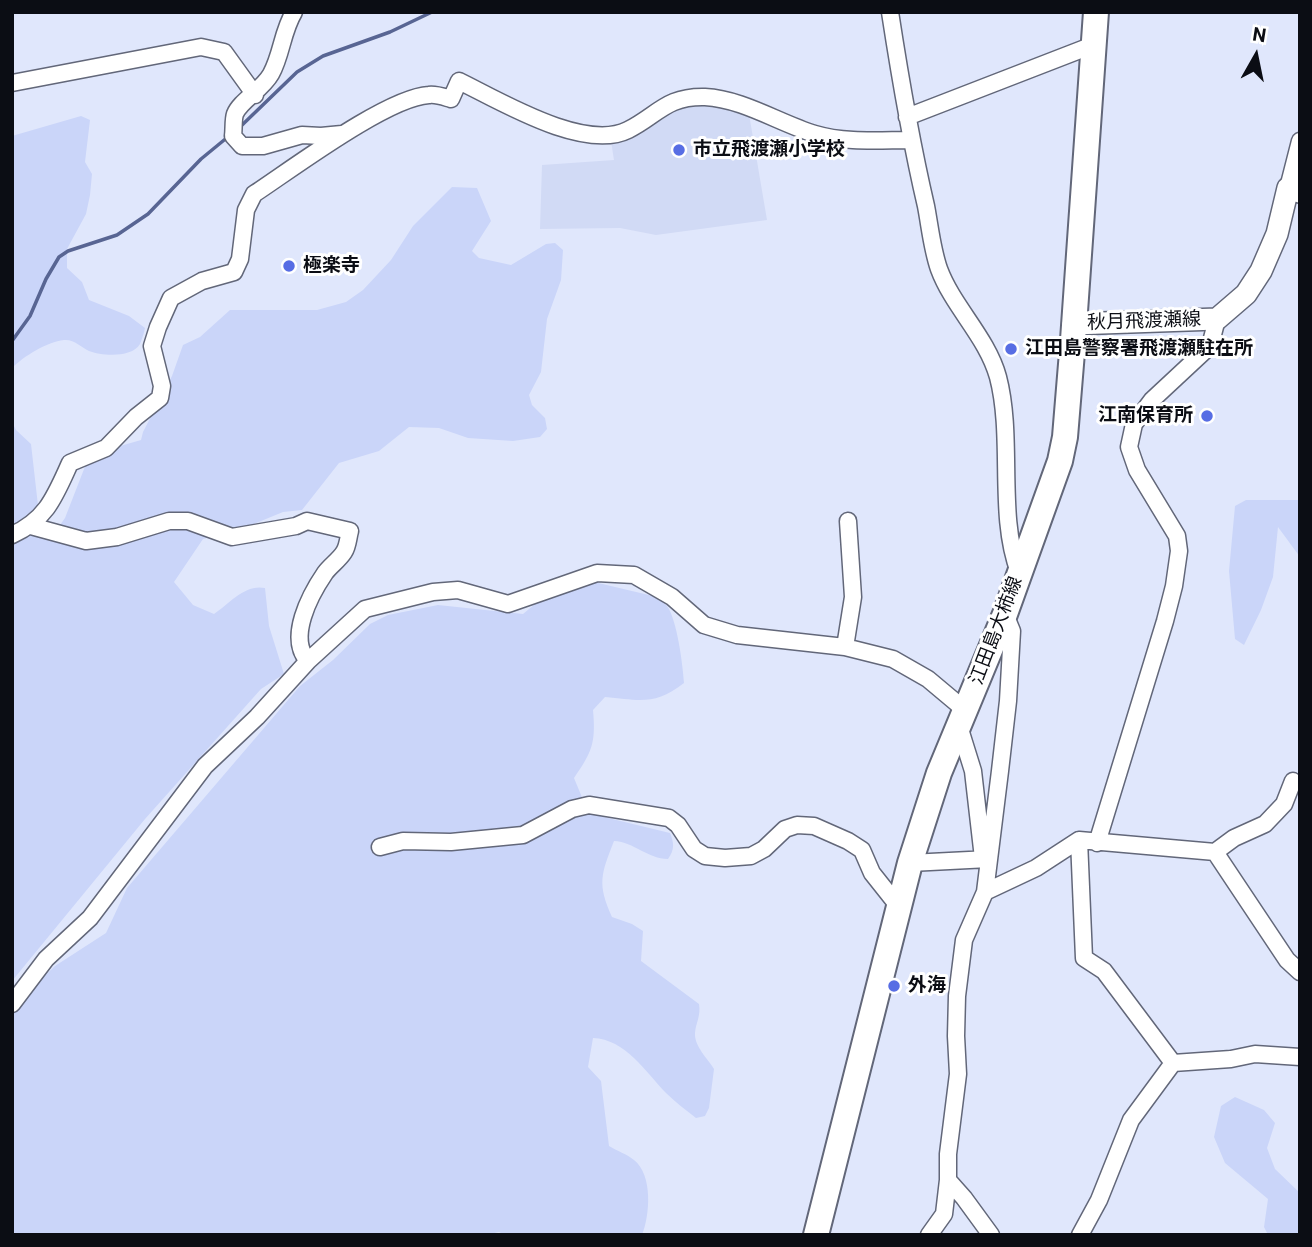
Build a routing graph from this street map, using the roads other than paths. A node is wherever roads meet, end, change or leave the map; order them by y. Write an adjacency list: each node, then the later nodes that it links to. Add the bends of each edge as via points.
1 (294, 12): 6 (street, via 270,76)
2 (890, 12): 7 (street)
3 (1096, 12): 4 (main road, 江田島大柿線)
4 (1093, 45): 7 (street); 13 (main road, 江田島大柿線)
5 (12, 83): 6 (street, via 201,47 224,52)
6 (255, 94): 8 (street, via 234,116 233,136 242,146 263,146 302,135)
7 (907, 117): 9 (street)
8 (344, 134): 9 (street, via 401,102 430,94 451,99 459,81 566,130 591,136 626,131 667,103 703,97 727,100 818,135); 15 (street, via 254,194 246,210 240,260 234,272 202,281 171,298 152,346 162,386 160,398 106,448 69,463 54,498)
9 (911, 140): 17 (street, via 939,268 998,376 1011,550)
10 (1300, 141): 11 (street)
11 (1294, 190): 12 (main road, 秋月飛渡瀬線, via 1261,271 1246,294)
12 (1217, 319): 13 (main road, 秋月飛渡瀬線); 24 (street, via 1210,346 1152,400 1134,424 1129,447 1137,470 1177,536 1180,551 1165,621)
13 (1073, 324): 17 (main road, 江田島大柿線, via 1060,461)
14 (848, 521): 19 (street, via 853,597)
15 (31, 526): 16 (street); 20 (street, via 86,541 169,521 188,521 232,537 307,521 349,531 346,550 325,573 301,621 301,653)
16 (12, 535)
17 (1019, 572): 18 (main road, 江田島大柿線)
18 (1005, 614): 21 (main road, 江田島大柿線); 27 (street, via 1012,631 1008,701)
19 (845, 648): 20 (street, via 737,635 704,625 671,597 634,575 597,573 508,604 458,590 365,609); 21 (street, via 893,659 928,679)
20 (308, 661): 32 (street, via 205,766 90,918 46,959)
21 (962, 718): 27 (street); 28 (main road, 江田島大柿線)
22 (1293, 781): 26 (street, via 1284,804 1265,824)
23 (1079, 840): 24 (street); 29 (street, via 1036,868); 34 (street, via 1083,958 1104,971)
24 (1097, 843): 26 (street)
25 (380, 847): 30 (street, via 402,841 523,835 589,805 668,818 694,849 705,856 725,858 751,856 785,830 814,826 862,850 872,873)
26 (1214, 852): 31 (street, via 1287,960)
27 (986, 859): 28 (street); 29 (street)
28 (910, 863): 30 (main road, 江田島大柿線)
29 (985, 892): 35 (street, via 964,940)
30 (899, 907): 36 (main road, 江田島大柿線)
31 (1300, 972)
32 (12, 1004)
33 (1300, 1057): 34 (street, via 1255,1054)
34 (1173, 1063): 39 (street, via 1131,1120)
35 (948, 1180): 37 (street, via 944,1214); 38 (street)
36 (816, 1235)
37 (929, 1235)
38 (991, 1235)
39 (1080, 1235)

